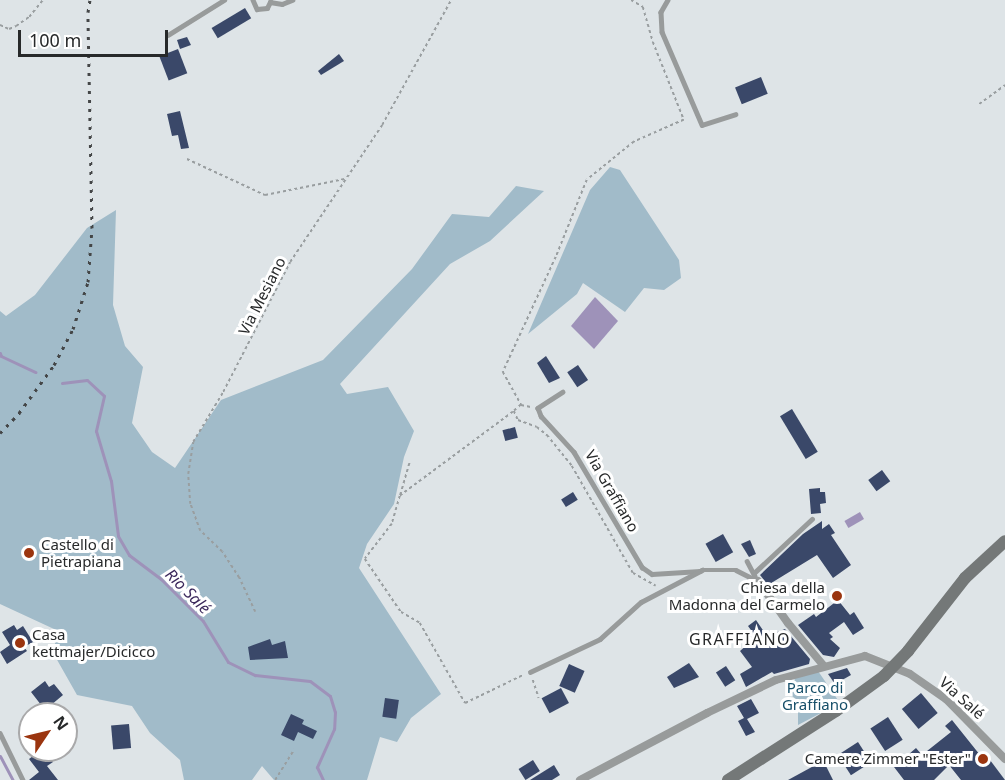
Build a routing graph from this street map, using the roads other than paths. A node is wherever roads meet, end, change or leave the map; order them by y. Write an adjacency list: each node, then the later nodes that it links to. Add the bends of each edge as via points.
1 (224, 0): 6 (lane)
2 (253, 0): 5 (lane, via 257,9 262,10)
3 (292, 0): 5 (lane, via 282,4)
4 (668, 0): 7 (lane, via 661,12 662,32 702,125)
5 (270, 1)
6 (168, 35)
7 (735, 114)
8 (563, 392): 12 (lane, Via Graffiano, via 538,408 541,416 574,452 642,567 652,574)
9 (812, 519): 13 (lane)
10 (1005, 541): 15 (main road, via 965,578)
11 (747, 561): 13 (lane)
12 (700, 571): 13 (lane, Via Graffiano, via 736,570); 16 (lane, Via Graffiano, via 641,602 600,639)
13 (756, 577): 14 (street)
14 (824, 666): 15 (street, via 865,656); 20 (street, via 759,688)
15 (893, 667): 18 (street, Via Salé, via 946,699); 21 (main road, via 842,707)
16 (530, 672)
17 (0, 733): 19 (lane)
18 (1005, 759)
19 (23, 780)
20 (580, 780)
21 (728, 780)

